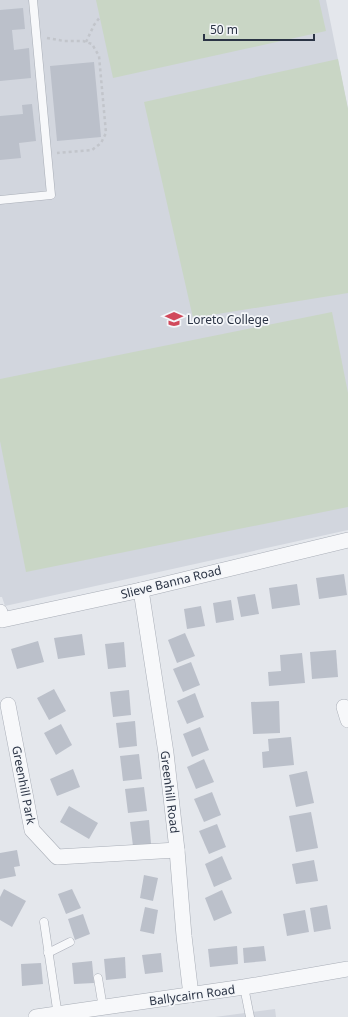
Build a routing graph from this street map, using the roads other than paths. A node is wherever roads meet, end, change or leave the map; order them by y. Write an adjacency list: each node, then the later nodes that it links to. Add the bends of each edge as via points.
1 (33, 0): 2 (lane, via 51,195)
2 (0, 200)
3 (348, 540): 4 (street, Slieve Banna Road)
4 (141, 590): 5 (street, Slieve Banna Road, via 2,620); 7 (street, Greenhill Road)
5 (0, 612)
6 (8, 704): 7 (street, Greenhill Park, via 32,830 57,857)
7 (178, 850): 14 (street, Greenhill Road)
8 (44, 922): 10 (lane)
9 (70, 942): 10 (lane)
10 (48, 953): 16 (lane)
11 (348, 969): 13 (street, Ballycairn Road)
12 (98, 978): 15 (lane)
13 (244, 987): 14 (street, Ballycairn Road); 18 (lane)
14 (191, 995): 15 (street, Ballycairn Road)
15 (103, 1008): 16 (street, Ballycairn Road)
16 (58, 1015): 17 (street, Ballycairn Road)
17 (36, 1017)
18 (250, 1017)

